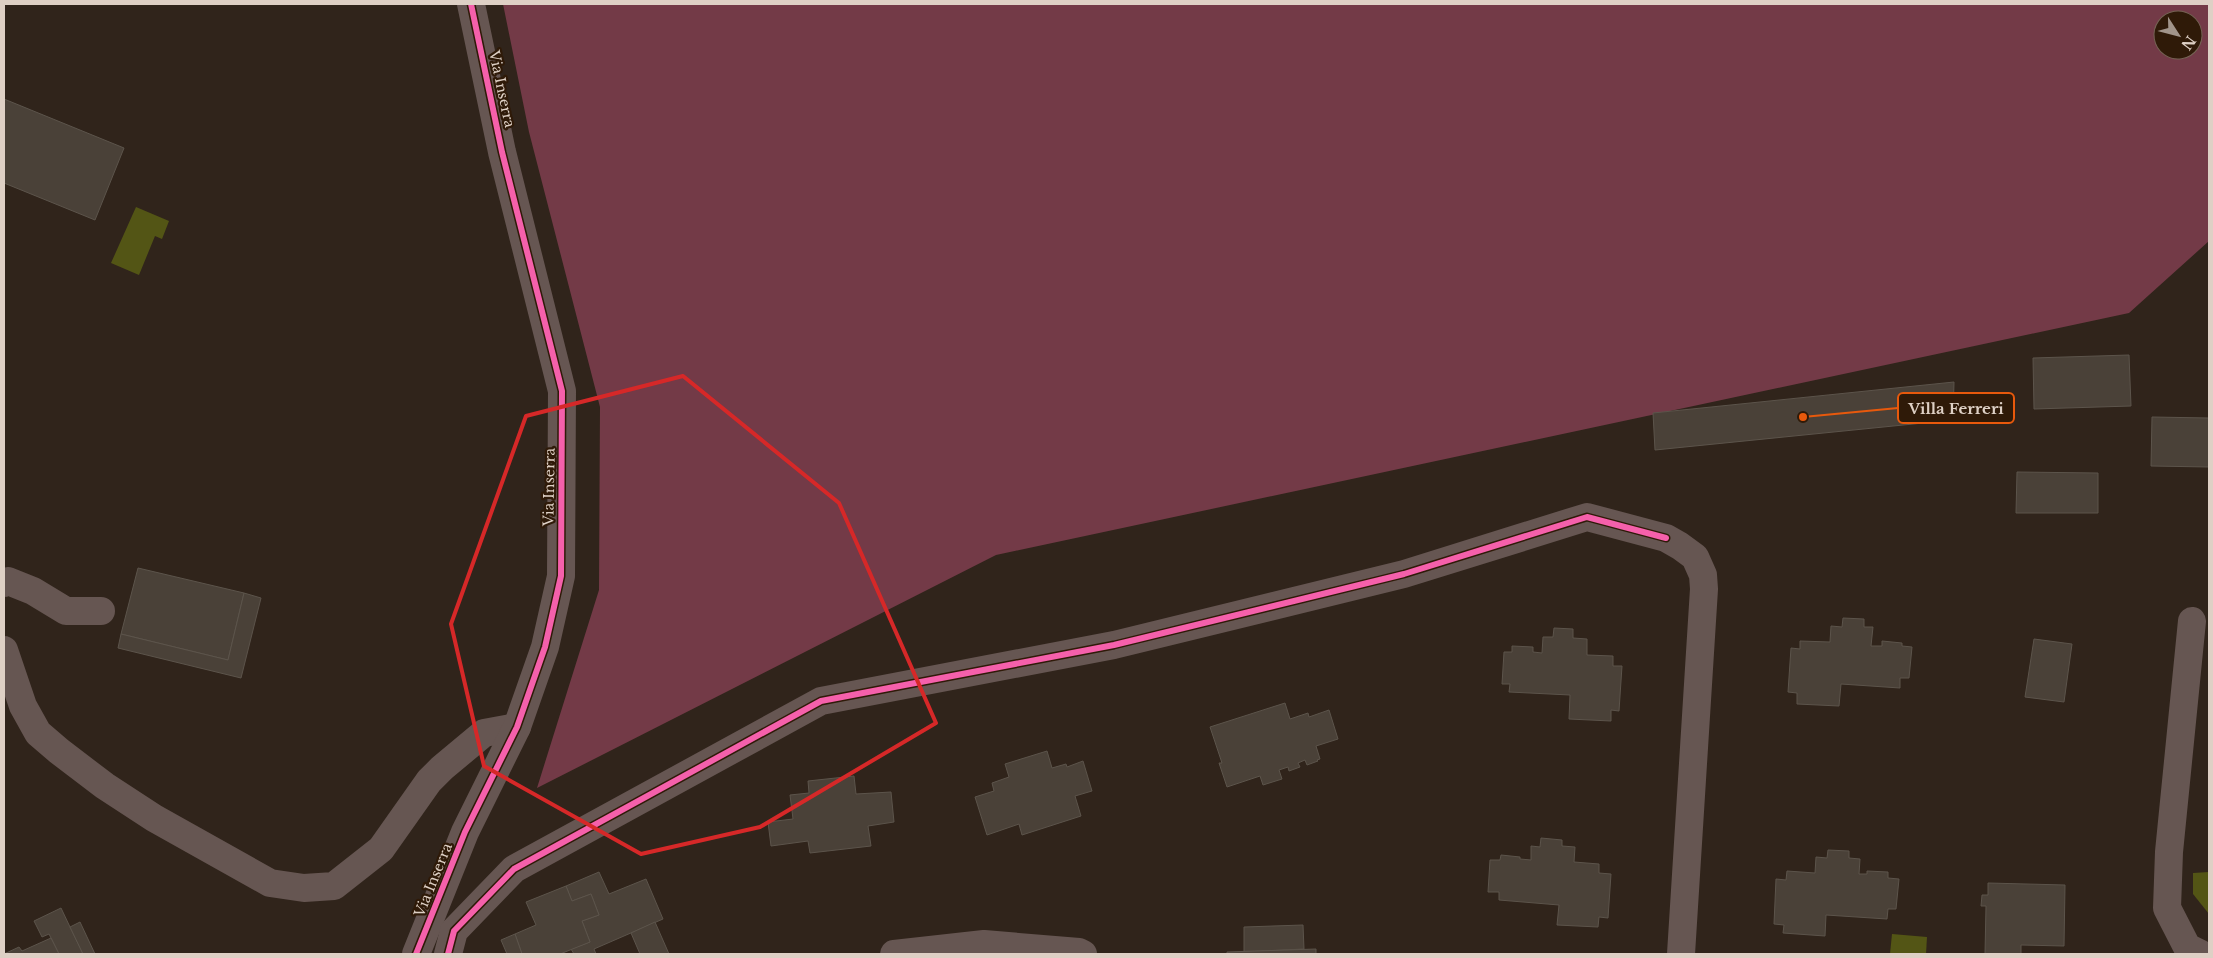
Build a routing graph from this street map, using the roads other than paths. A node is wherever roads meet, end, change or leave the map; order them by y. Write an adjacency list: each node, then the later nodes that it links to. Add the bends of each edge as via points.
1 (470, 4): 6 (street, Via Inserra, via 502,152 562,391 561,576 545,647)
2 (4, 583): 3 (street, via 8,581 33,591 66,611)
3 (102, 611)
4 (2192, 621): 12 (street, via 2168,852 2167,908 2187,947)
5 (4, 650): 6 (street, via 23,706 38,733 59,751 154,818 270,882 304,888 334,886 381,849 429,780 442,768 484,733)
6 (517, 727): 7 (street, Via Inserra, via 465,832)
7 (416, 954)
8 (448, 954): 11 (street, via 454,931 514,869 821,701 1124,642 1404,574 1587,517 1666,538 1695,557 1703,574)
9 (894, 954): 10 (street, via 984,944)
10 (1083, 954)
11 (1681, 954)
12 (2201, 954)

